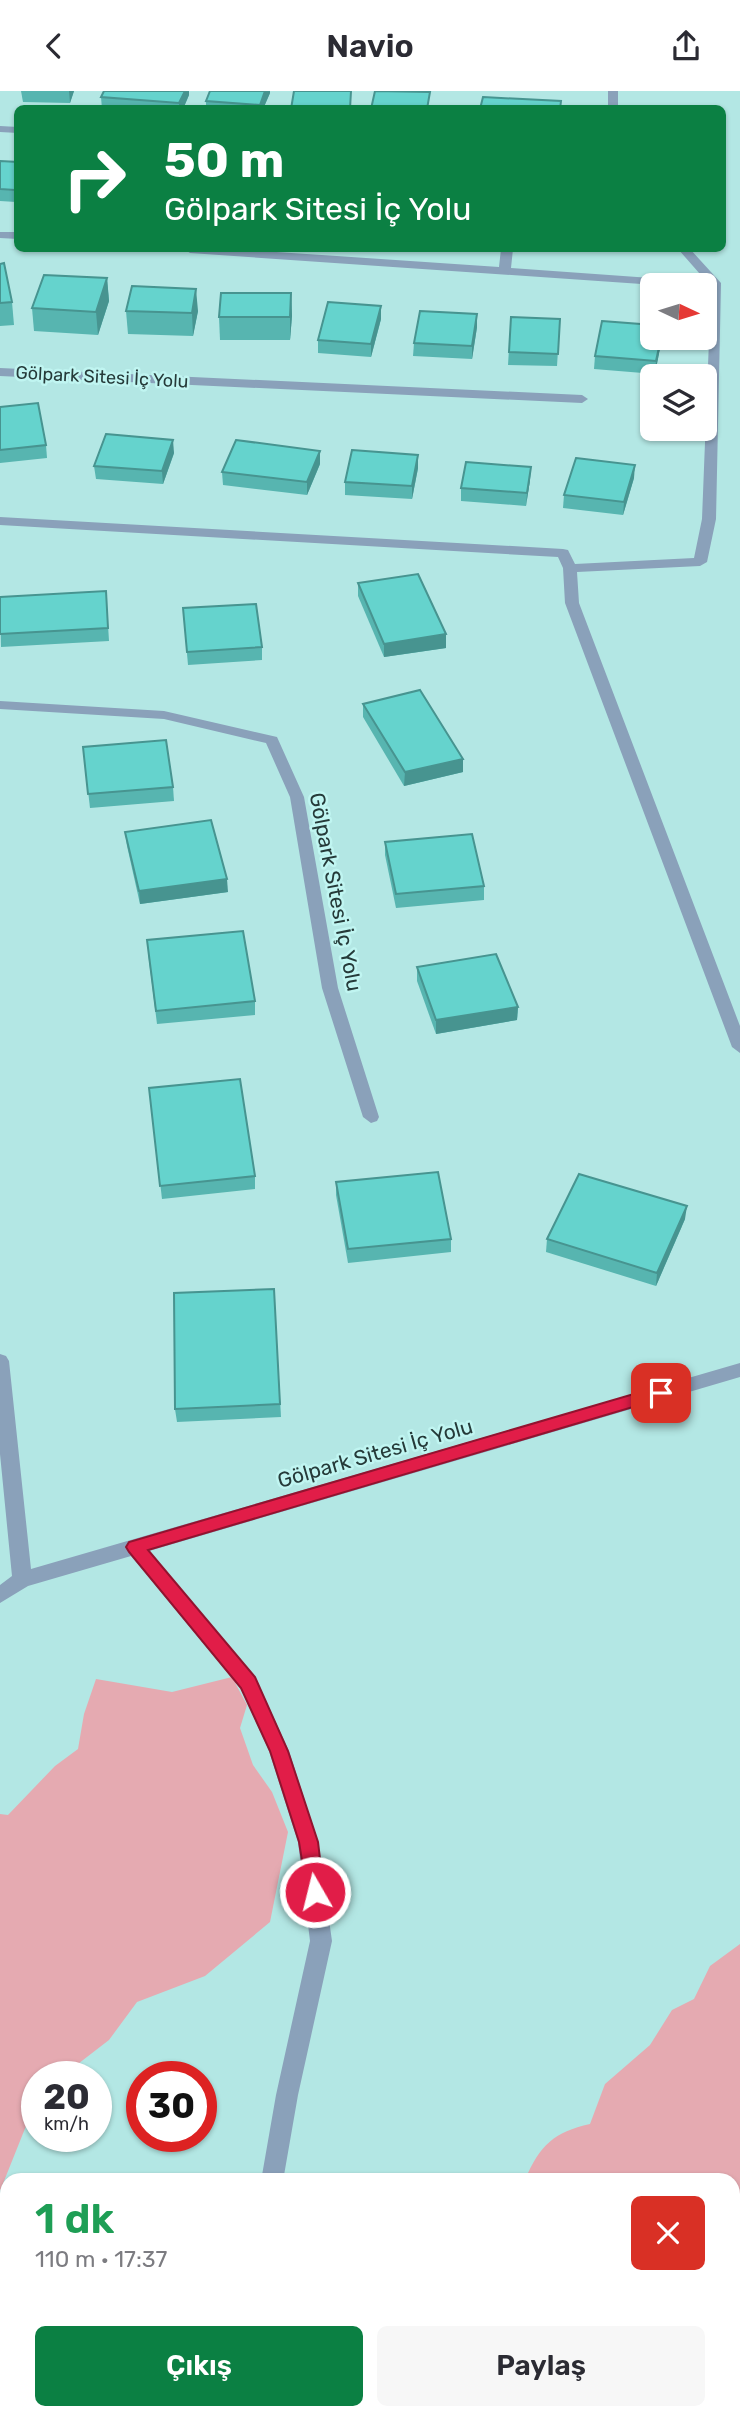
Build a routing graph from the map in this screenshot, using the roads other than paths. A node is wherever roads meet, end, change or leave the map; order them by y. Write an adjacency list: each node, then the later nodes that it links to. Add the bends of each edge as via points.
1 (233, 252): 4 (street)
2 (507, 252): 4 (street)
3 (686, 252): 5 (street)
4 (505, 271): 6 (street)
5 (700, 273)
6 (640, 281)
7 (709, 350): 11 (street, via 709,519 700,562)
8 (0, 373): 9 (street, Gölpark Sitesi İç Yolu)
9 (582, 399)
10 (0, 521): 11 (street, via 563,553)
11 (570, 568): 13 (street, via 572,603)
12 (0, 705): 14 (street, Gölpark Sitesi İç Yolu, via 164,715 272,740 297,797 330,988)
13 (740, 1047)
14 (371, 1117)
15 (0, 1361): 18 (street)
16 (740, 1370): 17 (street, Gölpark Sitesi İç Yolu)
17 (135, 1547): 18 (street, Gölpark Sitesi İç Yolu); 20 (street, via 248,1683 279,1751 308,1842 321,1941)
18 (22, 1580): 19 (street, Gölpark Sitesi İç Yolu)
19 (0, 1595)
20 (273, 2173)

